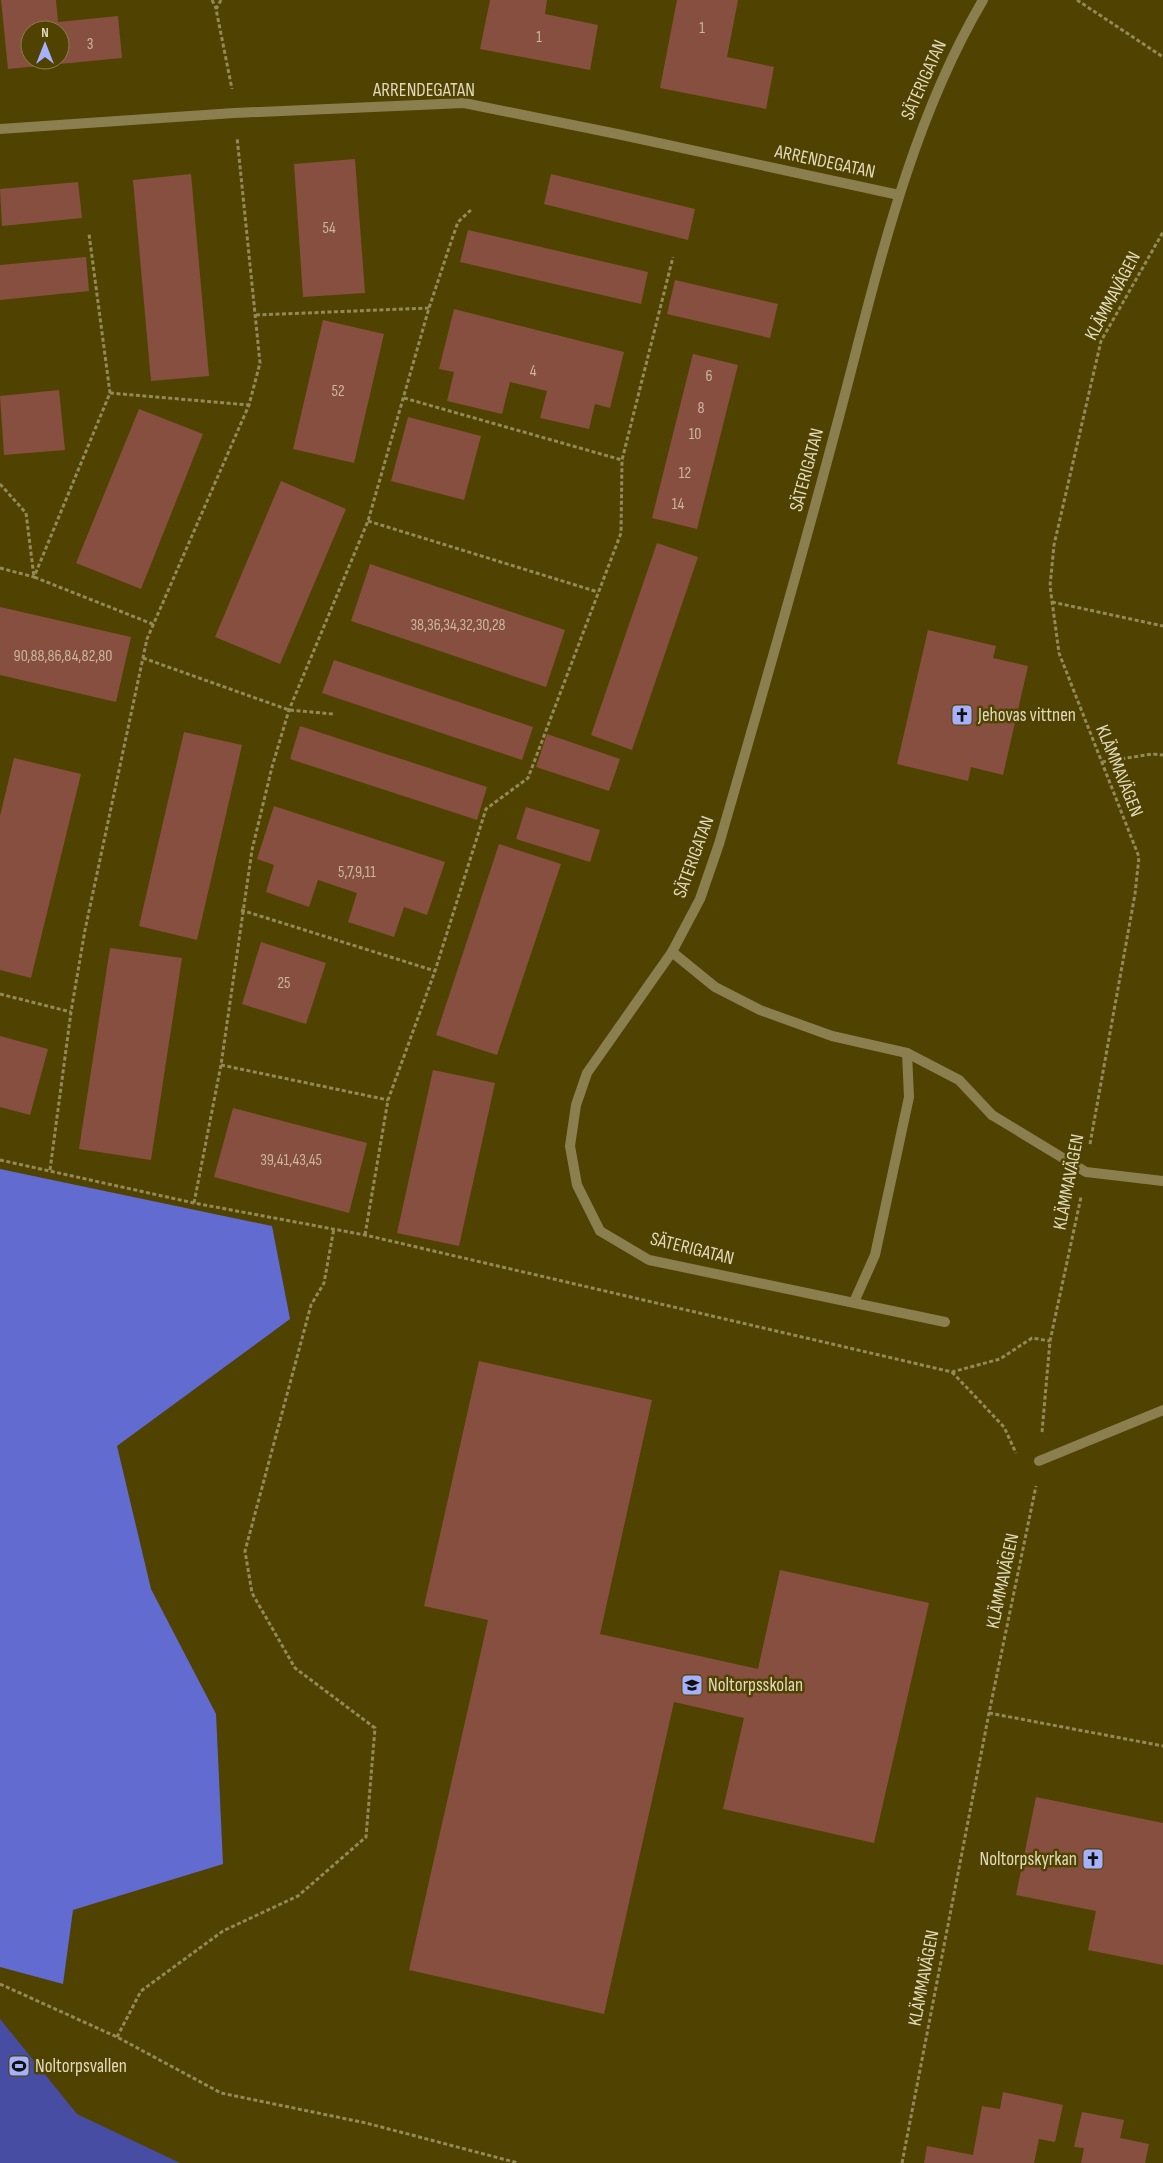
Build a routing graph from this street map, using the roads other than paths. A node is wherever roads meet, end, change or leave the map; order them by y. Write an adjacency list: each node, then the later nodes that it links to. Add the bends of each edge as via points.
1 (983, 0): 3 (street, SÄTERIGATAN, via 950,62)
2 (0, 129): 3 (street, ARRENDEGATAN, via 234,113 464,103)
3 (899, 195): 4 (street, SÄTERIGATAN, via 720,844 700,900)
4 (672, 952): 5 (street, via 715,987 760,1010 832,1036); 7 (street, SÄTERIGATAN, via 587,1073 576,1105 570,1146 577,1185 600,1231 649,1260)
5 (906, 1053): 6 (street, via 959,1080 992,1115 1086,1172); 7 (street, via 909,1098 875,1255)
6 (1163, 1181)
7 (854, 1302): 8 (street, SÄTERIGATAN)
8 (945, 1322)
9 (1163, 1410): 10 (street)
10 (1039, 1461)

